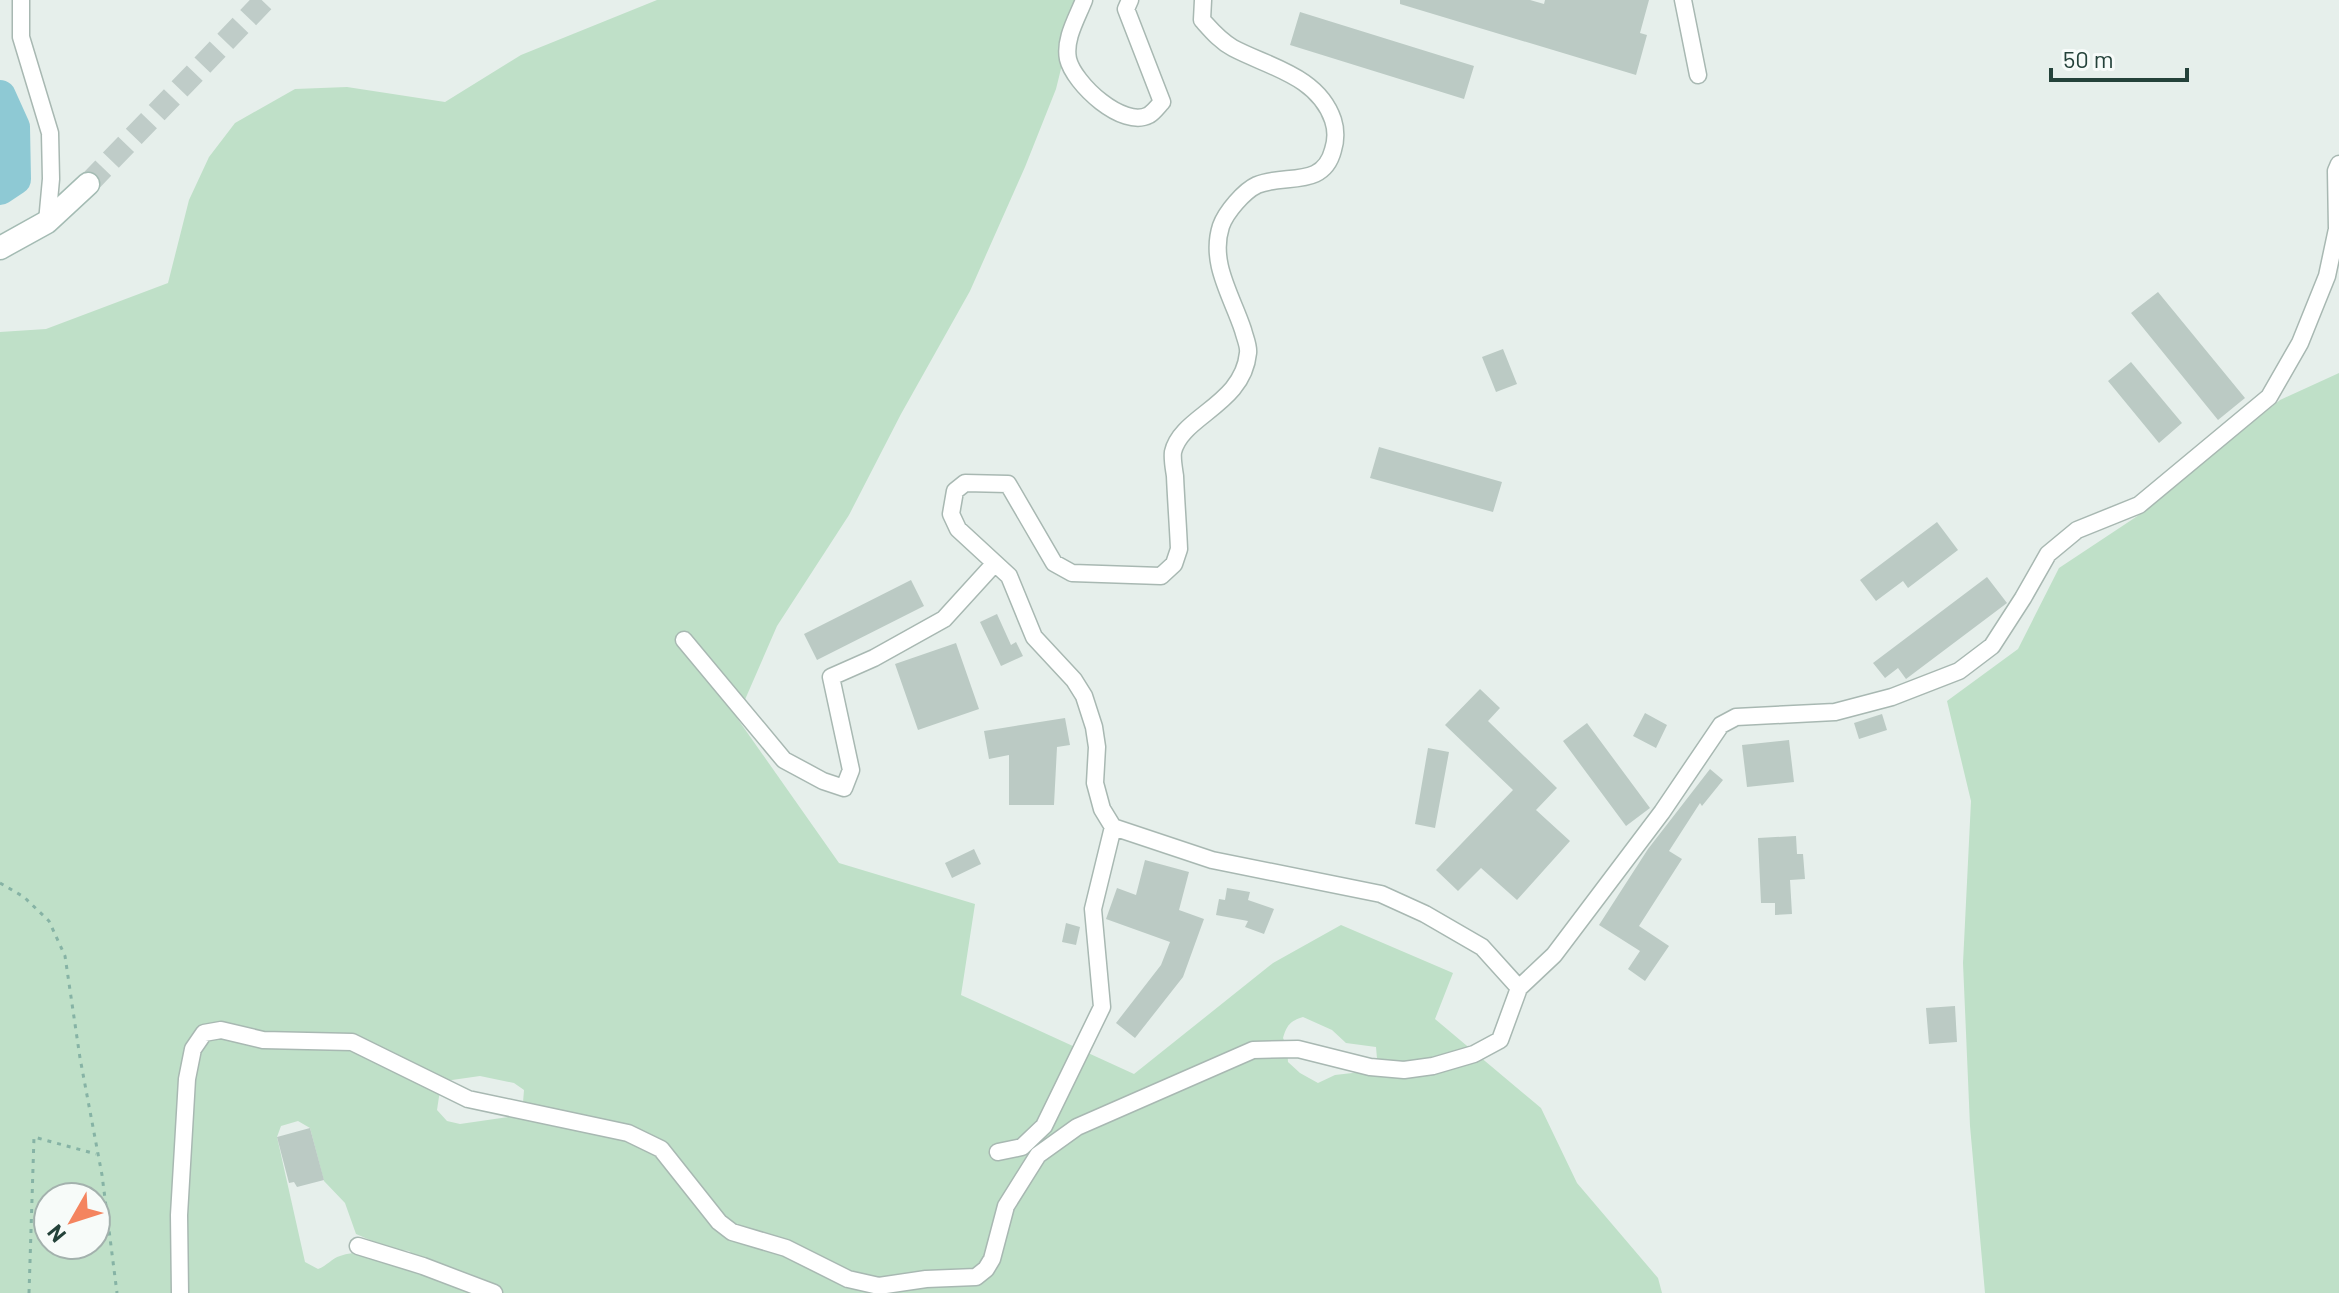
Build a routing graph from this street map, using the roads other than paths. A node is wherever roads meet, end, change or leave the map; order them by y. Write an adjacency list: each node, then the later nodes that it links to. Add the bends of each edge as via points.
1 (21, 0): 9 (street, via 21,37 50,133)
2 (1084, 0): 3 (street, via 1067,43 1068,62 1105,105 1128,117 1148,116 1162,102 1126,9)
3 (1130, 0)
4 (1203, 0): 11 (street, via 1202,20 1215,35 1304,82 1320,97 1333,121 1330,162 1314,175 1256,185 1221,225 1222,280 1249,350 1242,378 1183,433 1173,452 1179,549 1174,564 1161,576 1072,573 1054,563 1008,484 965,483 955,491 951,514 958,529)
5 (1683, 0): 6 (street)
6 (1698, 75)
7 (2339, 164): 14 (street, via 2337,229 2327,276 2300,343 2269,397 2139,505 2077,530 2048,554 1992,646 1959,671 1835,712 1736,717 1721,725 1554,955)
8 (88, 184): 9 (street)
9 (47, 222): 10 (street)
10 (0, 248)
11 (995, 563): 12 (street, via 944,619 831,677 851,770 844,788 784,760); 13 (street, via 1009,576 1034,637 1084,696 1097,747 1095,783)
12 (684, 640)
13 (1113, 827): 14 (street, via 1212,860 1381,894 1482,947); 15 (street, via 1093,909 1102,1007 1044,1126 1022,1147)
14 (1519, 988): 17 (street, via 1500,1040 1474,1054 1404,1070 1298,1049 1253,1050 1077,1127 1038,1155 1006,1206 986,1269 976,1277 879,1286 848,1279 786,1248 732,1232 661,1149 628,1133 468,1099 352,1042 263,1040 221,1030 204,1033 193,1049 187,1079)
15 (998, 1152)
16 (358, 1246): 18 (street)
17 (180, 1293)
18 (494, 1293)

